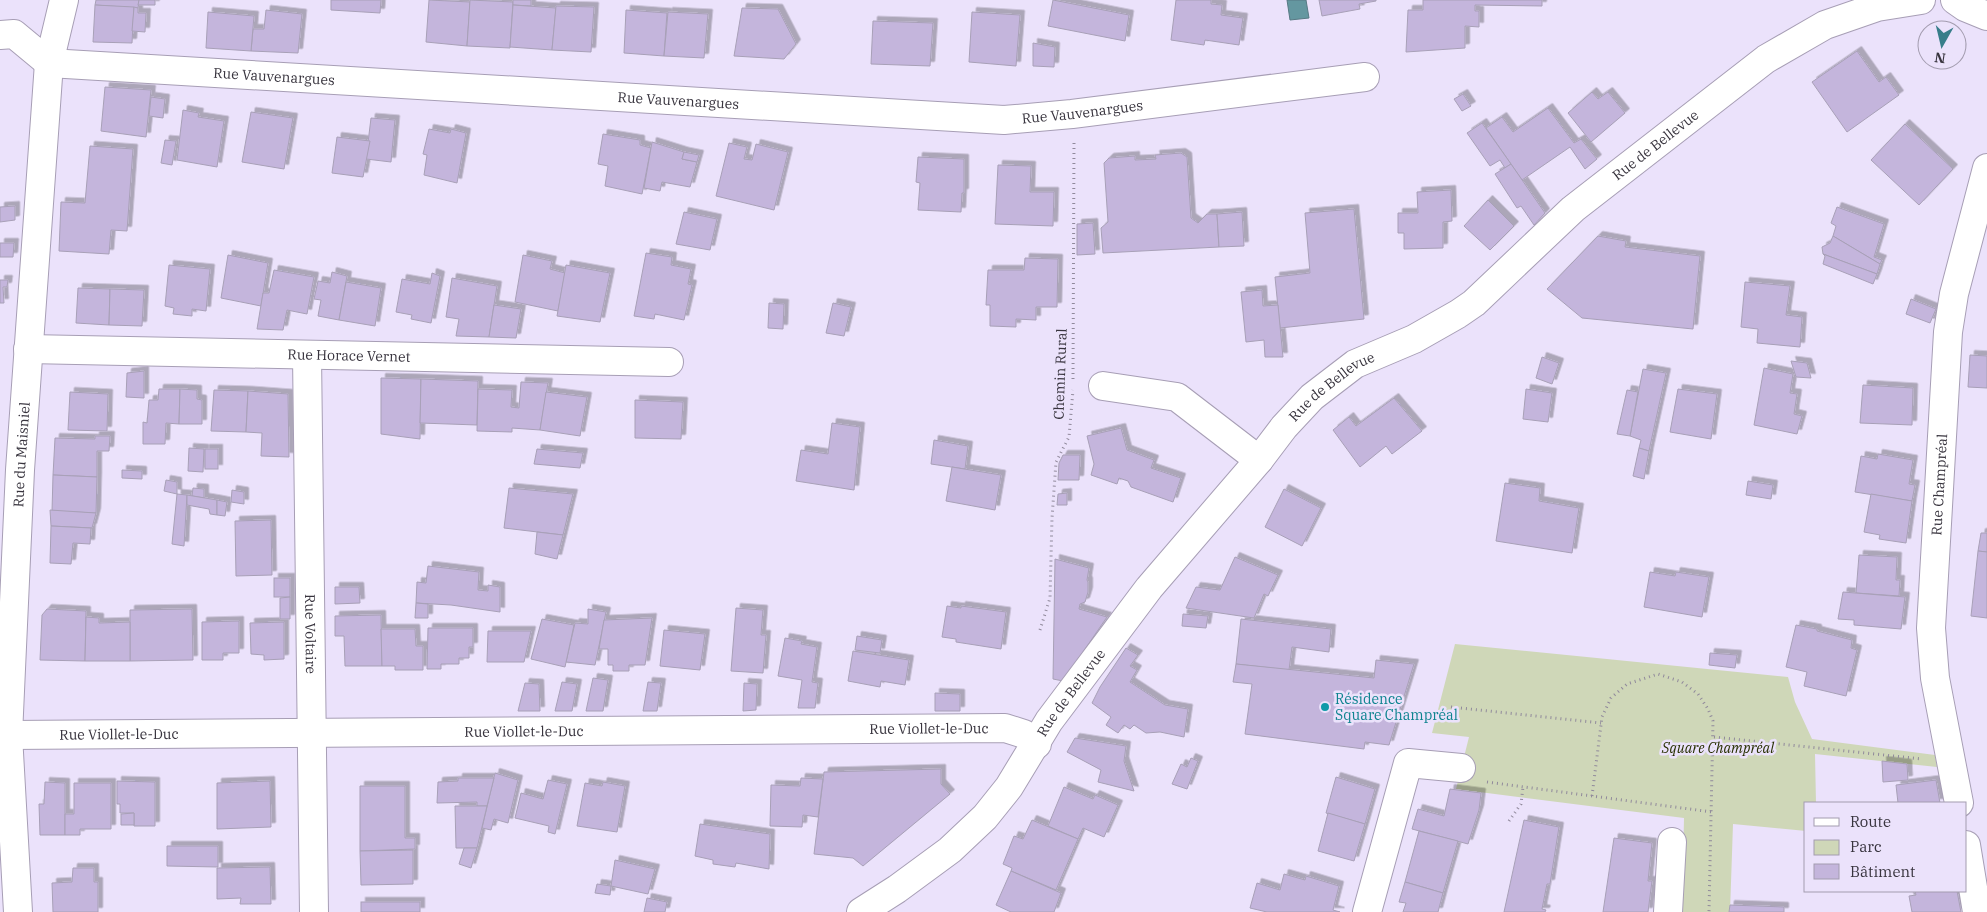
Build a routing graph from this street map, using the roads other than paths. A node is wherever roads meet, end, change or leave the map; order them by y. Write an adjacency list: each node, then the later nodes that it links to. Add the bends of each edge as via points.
1 (64, 0): 6 (street, Rue du Maisniel)
2 (1921, 0): 13 (street, Rue de Bellevue, via 1877,7 1824,25 1766,59 1572,209 1458,314 1414,339 1355,364 1312,397)
3 (1955, 0): 4 (street)
4 (1987, 16)
5 (0, 36): 6 (street, via 14,34)
6 (49, 64): 7 (street, Rue Vauvenargues, via 1004,120); 9 (street, Rue du Maisniel)
7 (1365, 77)
8 (1987, 168): 19 (street, Rue Champréal, via 1954,294 1946,362 1931,628 1935,678)
9 (28, 349): 10 (street, Rue Horace Vernet); 14 (street, Rue du Maisniel, via 20,470)
10 (307, 355): 11 (street, Rue Horace Vernet); 15 (street, Rue Voltaire)
11 (669, 362)
12 (1103, 386): 13 (street, via 1177,396)
13 (1259, 460): 17 (street, Rue de Bellevue, via 1149,588)
14 (8, 564): 16 (street, Rue du Maisniel)
15 (312, 733): 16 (street, Rue Viollet-le-Duc); 17 (street, Rue Viollet-le-Duc, via 1005,728 1024,734); 23 (street, Rue Voltaire)
16 (8, 735): 22 (street, Rue du Maisniel)
17 (1036, 744): 24 (street, Rue de Bellevue, via 985,817 950,850)
18 (1470, 775): 25 (street, via 1408,763)
19 (1959, 802)
20 (1672, 842): 26 (street)
21 (1967, 850): 27 (street)
22 (18, 912)
23 (314, 912)
24 (861, 912)
25 (1367, 912)
26 (1668, 912)
27 (1977, 912)

